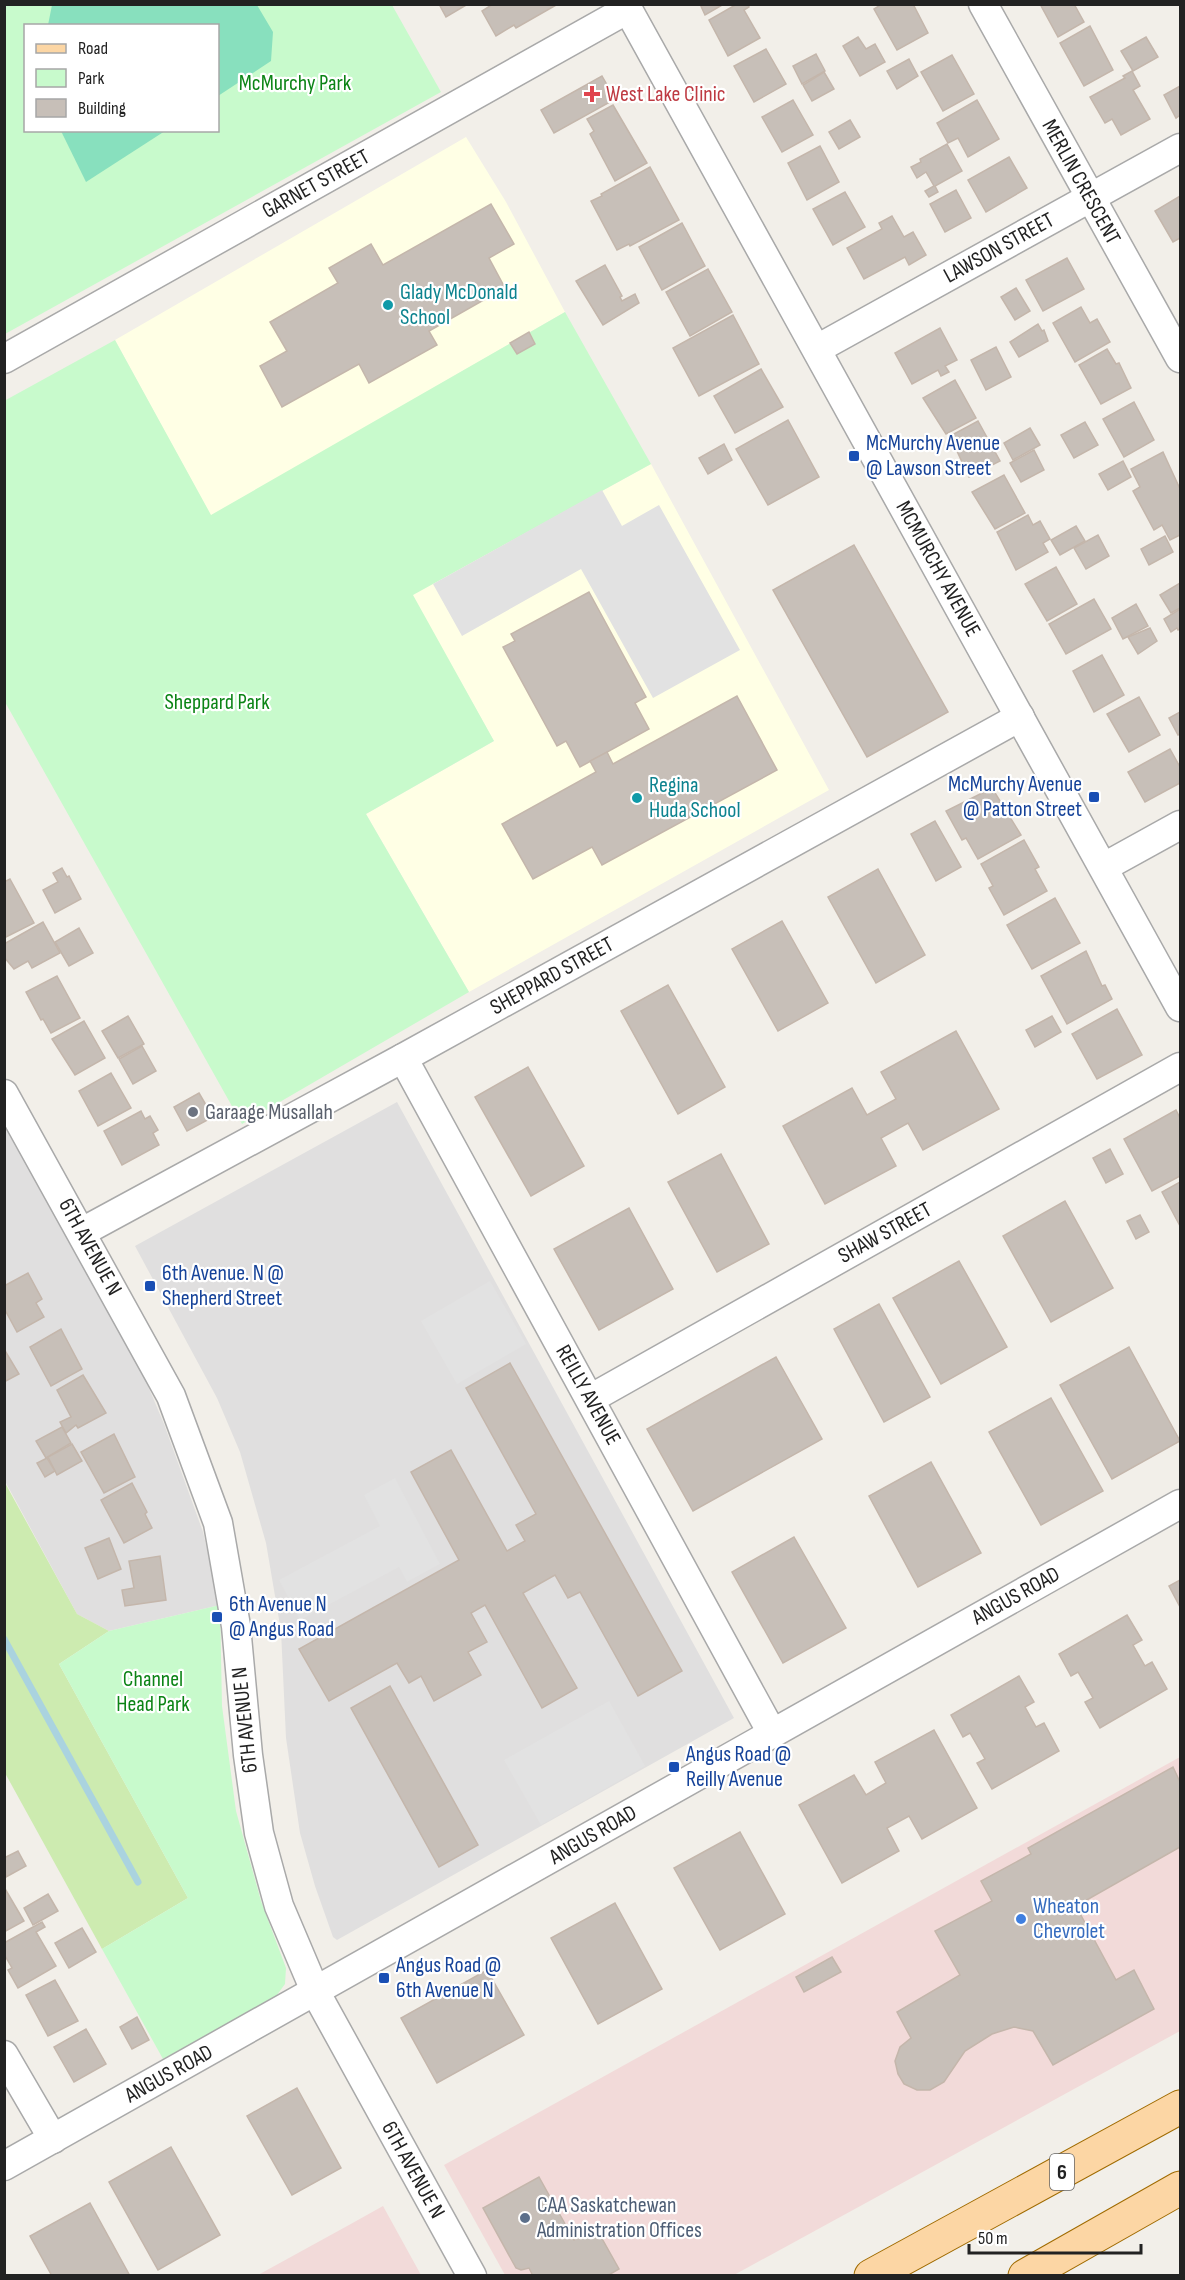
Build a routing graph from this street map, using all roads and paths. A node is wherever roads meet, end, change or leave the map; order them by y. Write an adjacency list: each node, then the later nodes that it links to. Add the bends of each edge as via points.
1 (982, 4): 4 (street, MERLIN CRESCENT)
2 (626, 7): 5 (street, MCMURCHY AVENUE); 6 (street, GARNET STREET)
3 (1180, 148): 4 (street, LAWSON STREET)
4 (1090, 198): 5 (street, LAWSON STREET); 7 (street, MERLIN CRESCENT)
5 (817, 349): 8 (street, MCMURCHY AVENUE)
6 (4, 358)
7 (1180, 358)
8 (1020, 717): 10 (street, MCMURCHY AVENUE); 12 (street, SHEPPARD STREET)
9 (1180, 825): 10 (street)
10 (1104, 867): 11 (street, MCMURCHY AVENUE)
11 (1180, 1007)
12 (404, 1058): 15 (street, SHEPPARD STREET); 16 (street, REILLY AVENUE)
13 (1180, 1067): 16 (street, SHAW STREET)
14 (4, 1094): 15 (street, 6TH AVENUE N)
15 (82, 1232): 19 (street, 6TH AVENUE N, via 171,1396 218,1523 236,1626 259,1833 279,1906)
16 (590, 1399): 18 (street, REILLY AVENUE)
17 (1180, 1504): 18 (street, ANGUS ROAD)
18 (772, 1733): 19 (street, ANGUS ROAD)
19 (316, 1993): 22 (street, ANGUS ROAD); 25 (street, 6TH AVENUE N)
20 (4, 2055): 22 (street)
21 (1180, 2107): 26 (main road, 6)
22 (53, 2139): 23 (street, ANGUS ROAD)
23 (4, 2166)
24 (1180, 2188): 27 (main road)
25 (472, 2276)
26 (872, 2276)
27 (1025, 2276)

